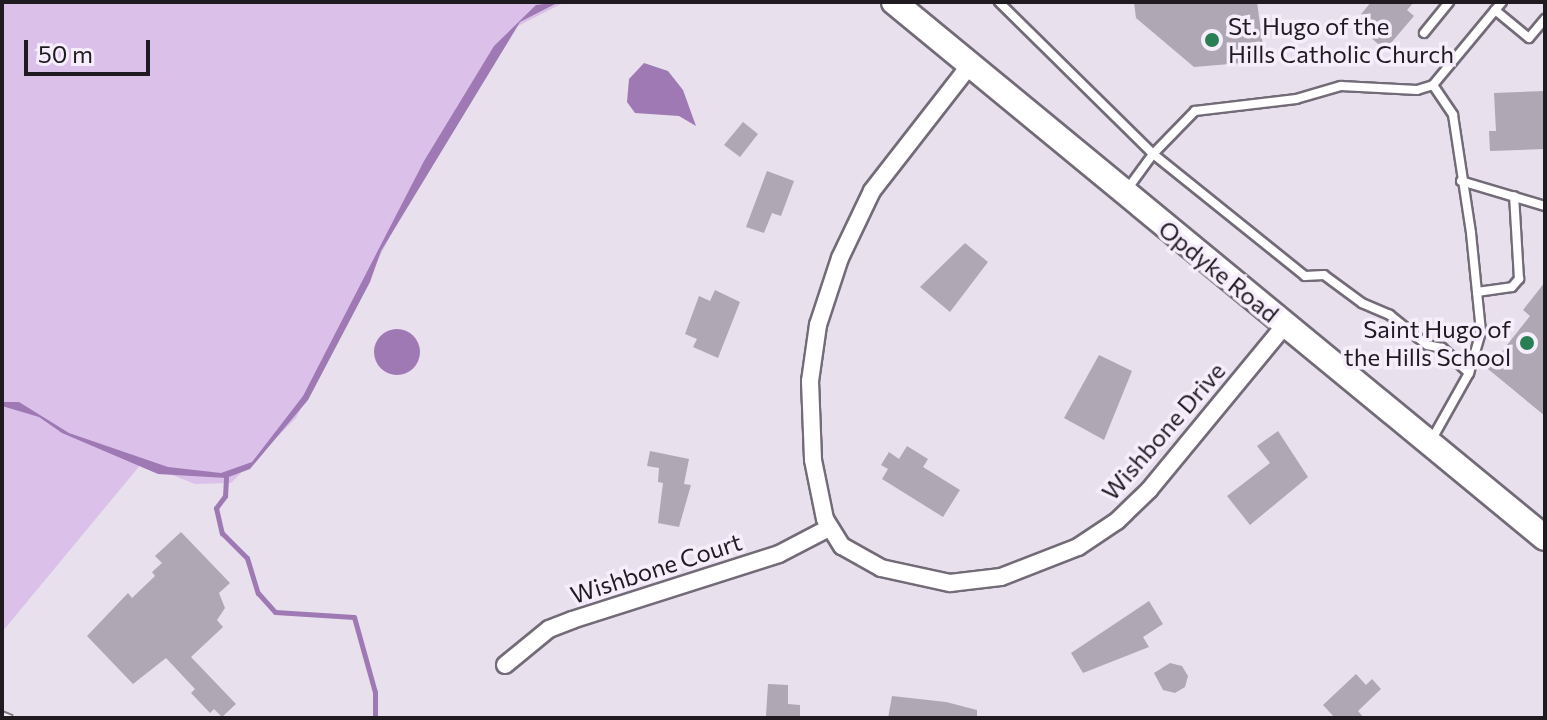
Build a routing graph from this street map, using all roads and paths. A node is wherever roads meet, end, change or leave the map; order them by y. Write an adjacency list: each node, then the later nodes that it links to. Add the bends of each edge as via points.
1 (999, 2): 9 (lane)
2 (1449, 2): 6 (lane)
3 (897, 3): 7 (main road, Opdyke Road)
4 (1498, 6): 5 (lane, via 1529,38); 8 (lane)
5 (1545, 19)
6 (1424, 33)
7 (970, 65): 11 (main road, Opdyke Road); 18 (street, Wishbone Drive, via 872,191 823,306 812,360 810,418 816,487)
8 (1433, 85): 9 (lane, via 1417,90 1341,86 1296,99 1195,111); 10 (lane, via 1453,115)
9 (1153, 154): 11 (lane); 16 (lane, via 1305,276 1324,275 1362,303 1390,315 1427,345 1442,348)
10 (1461, 181): 12 (lane); 14 (lane)
11 (1124, 193): 15 (main road, Opdyke Road)
12 (1514, 196): 13 (lane); 14 (lane, via 1519,279 1512,287)
13 (1545, 206)
14 (1477, 292): 16 (lane, via 1481,343)
15 (1285, 325): 17 (main road, Opdyke Road); 18 (street, Wishbone Drive, via 1134,505 1098,535 1057,557 980,581 930,581 865,562)
16 (1469, 373): 17 (lane)
17 (1430, 443): 19 (main road, Opdyke Road)
18 (829, 528): 20 (street, Wishbone Court, via 779,554 560,624)
19 (1545, 538)
20 (505, 665)

